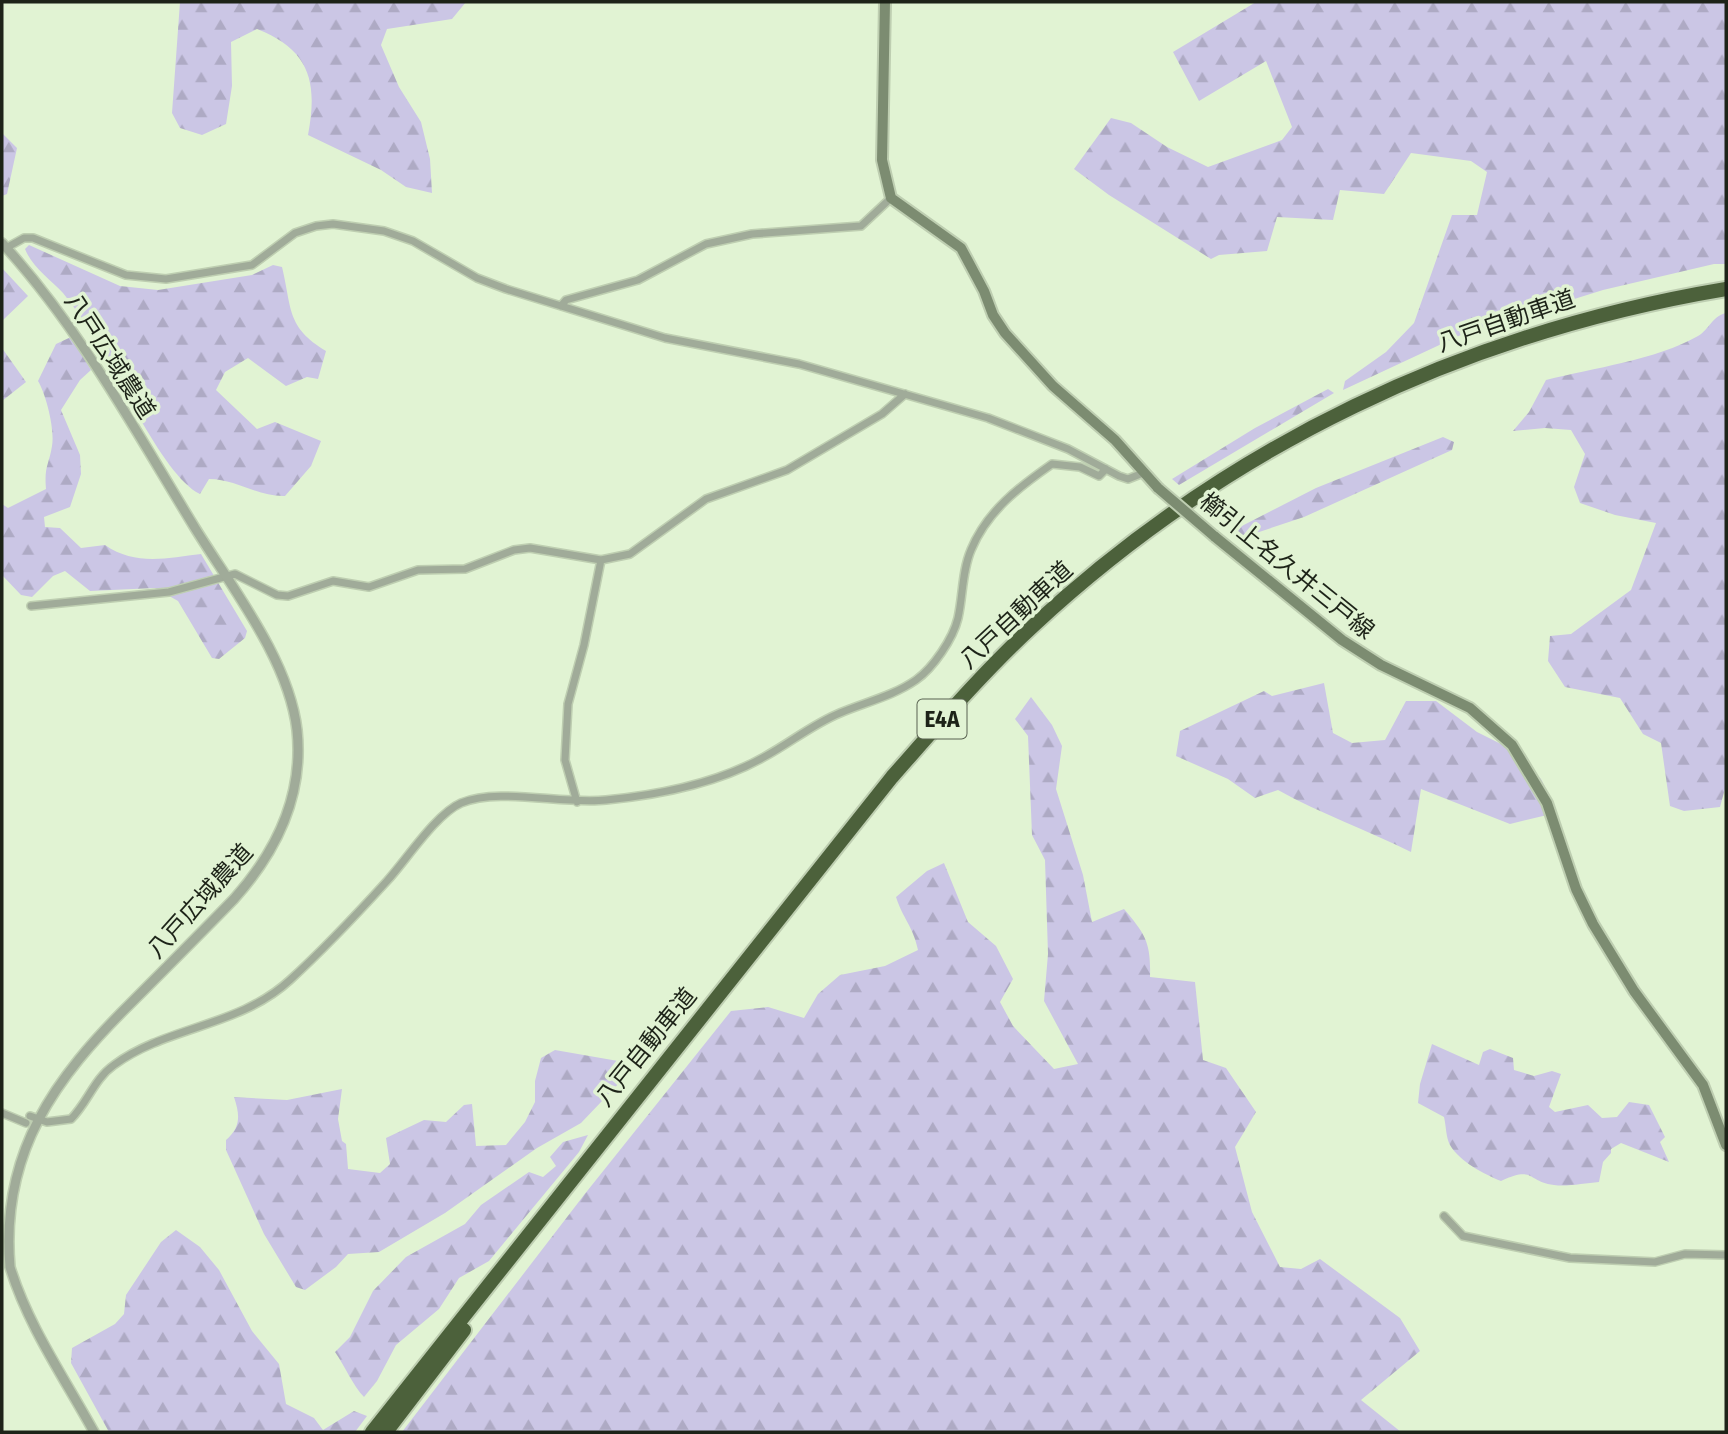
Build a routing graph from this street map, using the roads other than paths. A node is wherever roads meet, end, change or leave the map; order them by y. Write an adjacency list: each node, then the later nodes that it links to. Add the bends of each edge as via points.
1 (885, 2): 2 (main road, via 883,160)
2 (891, 198): 6 (street, via 861,226 766,233 706,244 638,280 566,300); 9 (main road, 櫛引上名久井三戸線, via 961,248 1005,333)
3 (4, 245): 6 (street, via 33,239 126,275 166,279 252,265 295,233 341,225 400,236 477,278); 11 (street, 八戸広域農道, via 73,330)
4 (1726, 289): 20 (highway, 八戸自動車道 / E4A, via 1560,324 1414,377 1263,454 1154,525 1101,566 983,675 892,777)
5 (1726, 297): 21 (highway, 八戸自動車道 / E4A, via 1562,332 1416,385 1268,461 1164,528 1107,572 988,681 897,783)
6 (561, 306): 7 (street, via 665,338 799,365)
7 (905, 394): 8 (street, via 1031,434); 10 (street, via 882,414 786,470 706,499 630,554)
8 (1106, 469): 9 (street, via 1128,479); 13 (street, via 1099,475 1052,464 1007,496 971,550 957,622 939,654 914,681 839,713 762,759 730,771 652,794)
9 (1143, 473): 16 (main road, 櫛引上名久井三戸線, bridge, via 1342,640 1381,665 1470,708 1512,745 1538,783 1593,923 1634,991 1703,1085)
10 (601, 560): 11 (street, via 530,548 465,569 418,570 369,587 333,581 288,596 240,575); 13 (street, via 568,704 565,760)
11 (225, 577): 12 (street, via 169,592); 15 (street, 八戸広域農道, via 289,693 298,759 286,819 272,852 248,883 64,1070)
12 (31, 606)
13 (577, 802): 15 (street, via 493,796 463,802 274,993 113,1065 71,1119)
14 (2, 1113): 15 (street)
15 (28, 1120): 19 (street, 八戸広域農道, via 11,1159 2,1199 9,1264 27,1311)
16 (1726, 1145)
17 (1444, 1216): 18 (street, via 1463,1236 1570,1258 1655,1262 1685,1254)
18 (1726, 1255)
19 (94, 1432)
20 (372, 1432)
21 (386, 1432)

